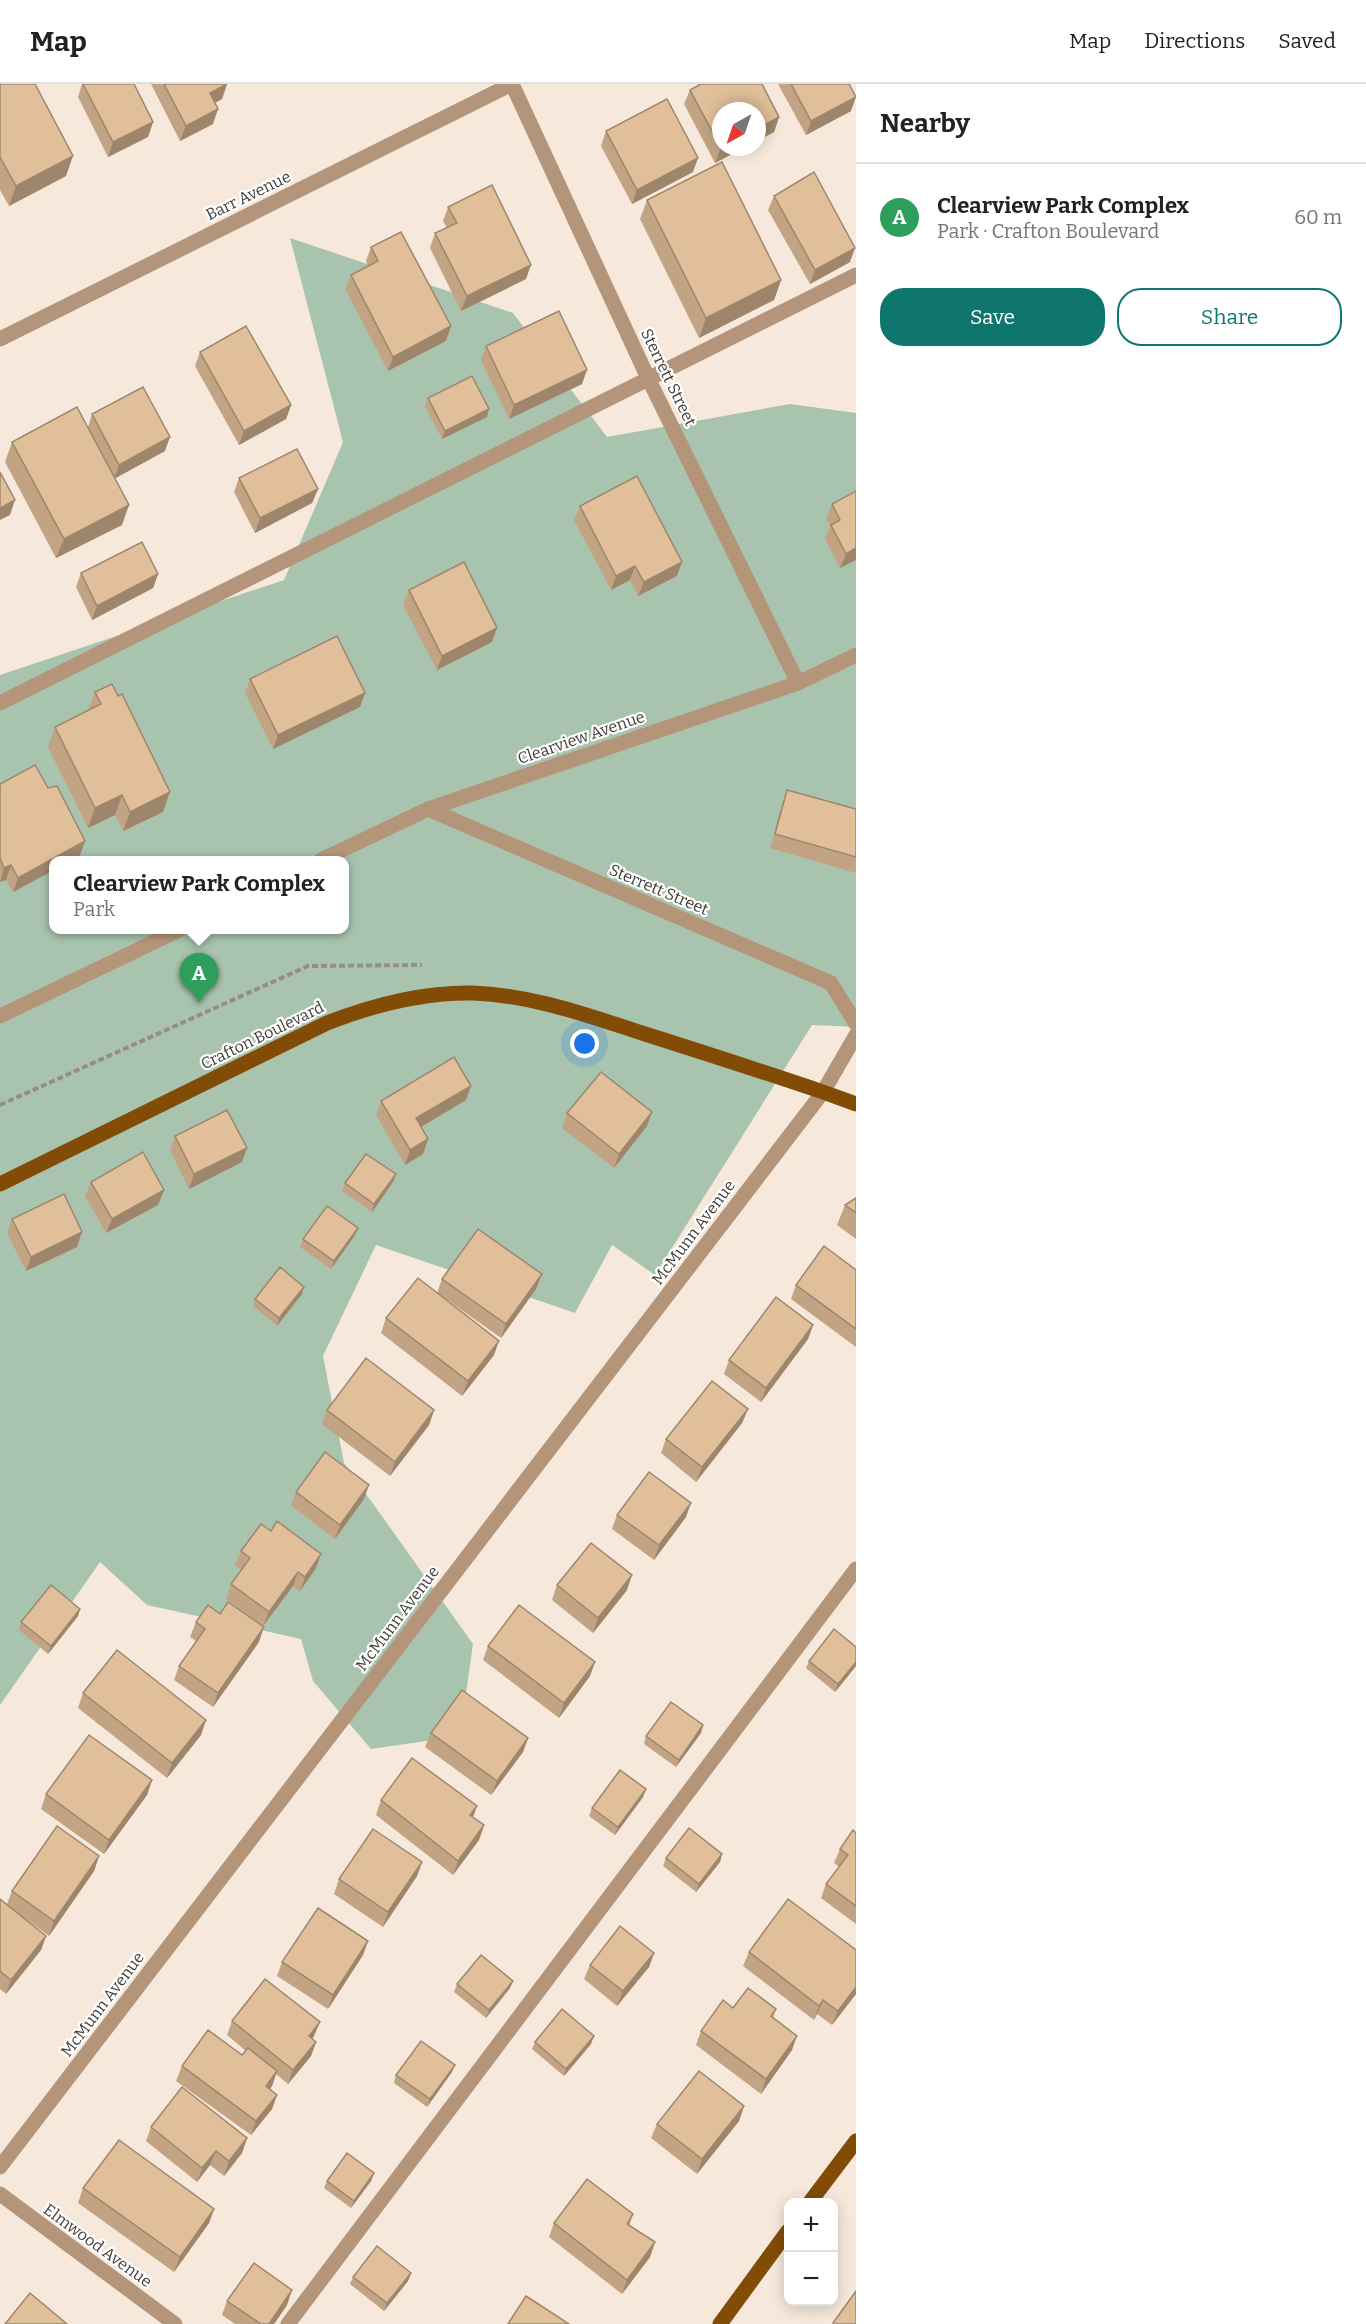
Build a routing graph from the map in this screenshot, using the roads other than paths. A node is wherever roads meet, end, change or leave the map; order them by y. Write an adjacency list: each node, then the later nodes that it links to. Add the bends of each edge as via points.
1 (512, 84): 3 (street, Barr Avenue); 4 (street, Sterrett Street)
2 (856, 275): 4 (street)
3 (0, 339)
4 (648, 378): 6 (street, Sterrett Street); 7 (street)
5 (856, 655): 6 (street, Clearview Avenue)
6 (798, 683): 8 (street, Clearview Avenue)
7 (0, 703)
8 (428, 808): 9 (street, Clearview Avenue); 12 (street, Sterrett Street, via 831,983)
9 (331, 856)
10 (171, 934): 11 (street)
11 (0, 1016)
12 (856, 1024)
13 (856, 1035): 14 (street)
14 (823, 1092): 15 (main road, Crafton Boulevard); 16 (main road, Crafton Boulevard, via 558,1005 472,993 433,996 361,1009 327,1023); 19 (street, McMunn Avenue)
15 (856, 1104)
16 (0, 1184)
17 (856, 1569): 24 (street)
18 (856, 2141): 21 (main road)
19 (0, 2167)
20 (0, 2194): 23 (street, Elmwood Avenue)
21 (813, 2198)
22 (784, 2238): 25 (main road)
23 (175, 2324)
24 (288, 2324)
25 (720, 2324)

